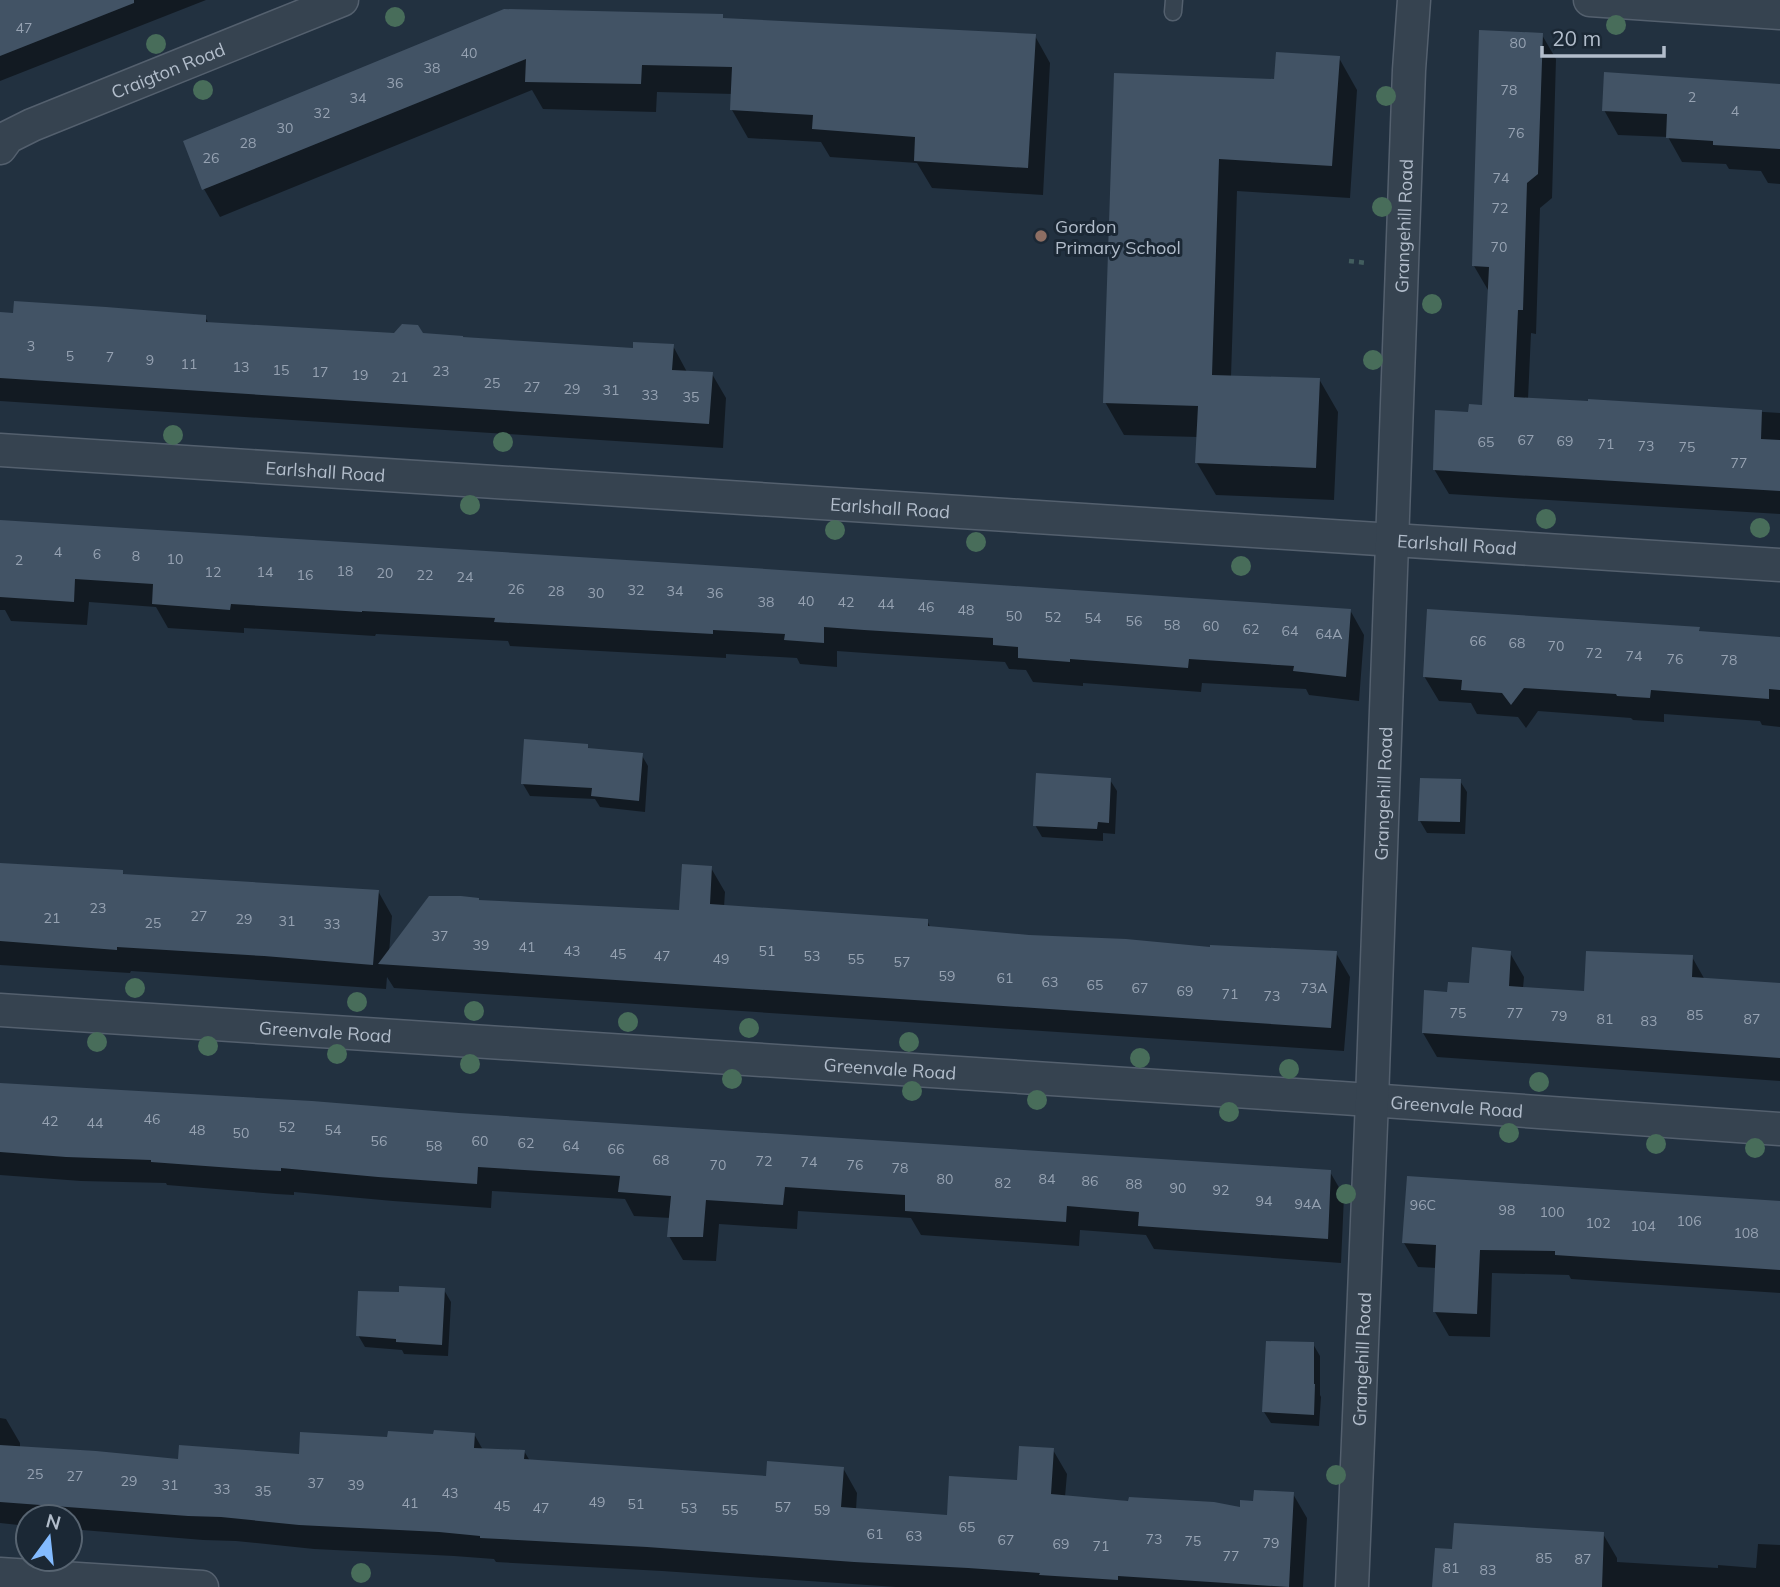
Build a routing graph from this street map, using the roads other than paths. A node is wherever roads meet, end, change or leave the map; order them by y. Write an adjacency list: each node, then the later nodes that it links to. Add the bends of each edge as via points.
1 (342, 0): 5 (street, Craigton Road, via 32,125 8,137)
2 (1414, 0): 7 (street, Grangehill Road)
3 (1590, 0): 4 (street)
4 (1780, 13)
5 (0, 148)
6 (0, 450): 7 (street, Earlshall Road)
7 (1391, 540): 8 (street, Earlshall Road); 10 (street, Grangehill Road)
8 (1780, 565)
9 (0, 1010): 10 (street, Greenvale Road)
10 (1372, 1100): 11 (street, Greenvale Road); 14 (street, Grangehill Road)
11 (1780, 1129)
12 (0, 1574): 13 (street)
13 (202, 1587)
14 (1352, 1587)

